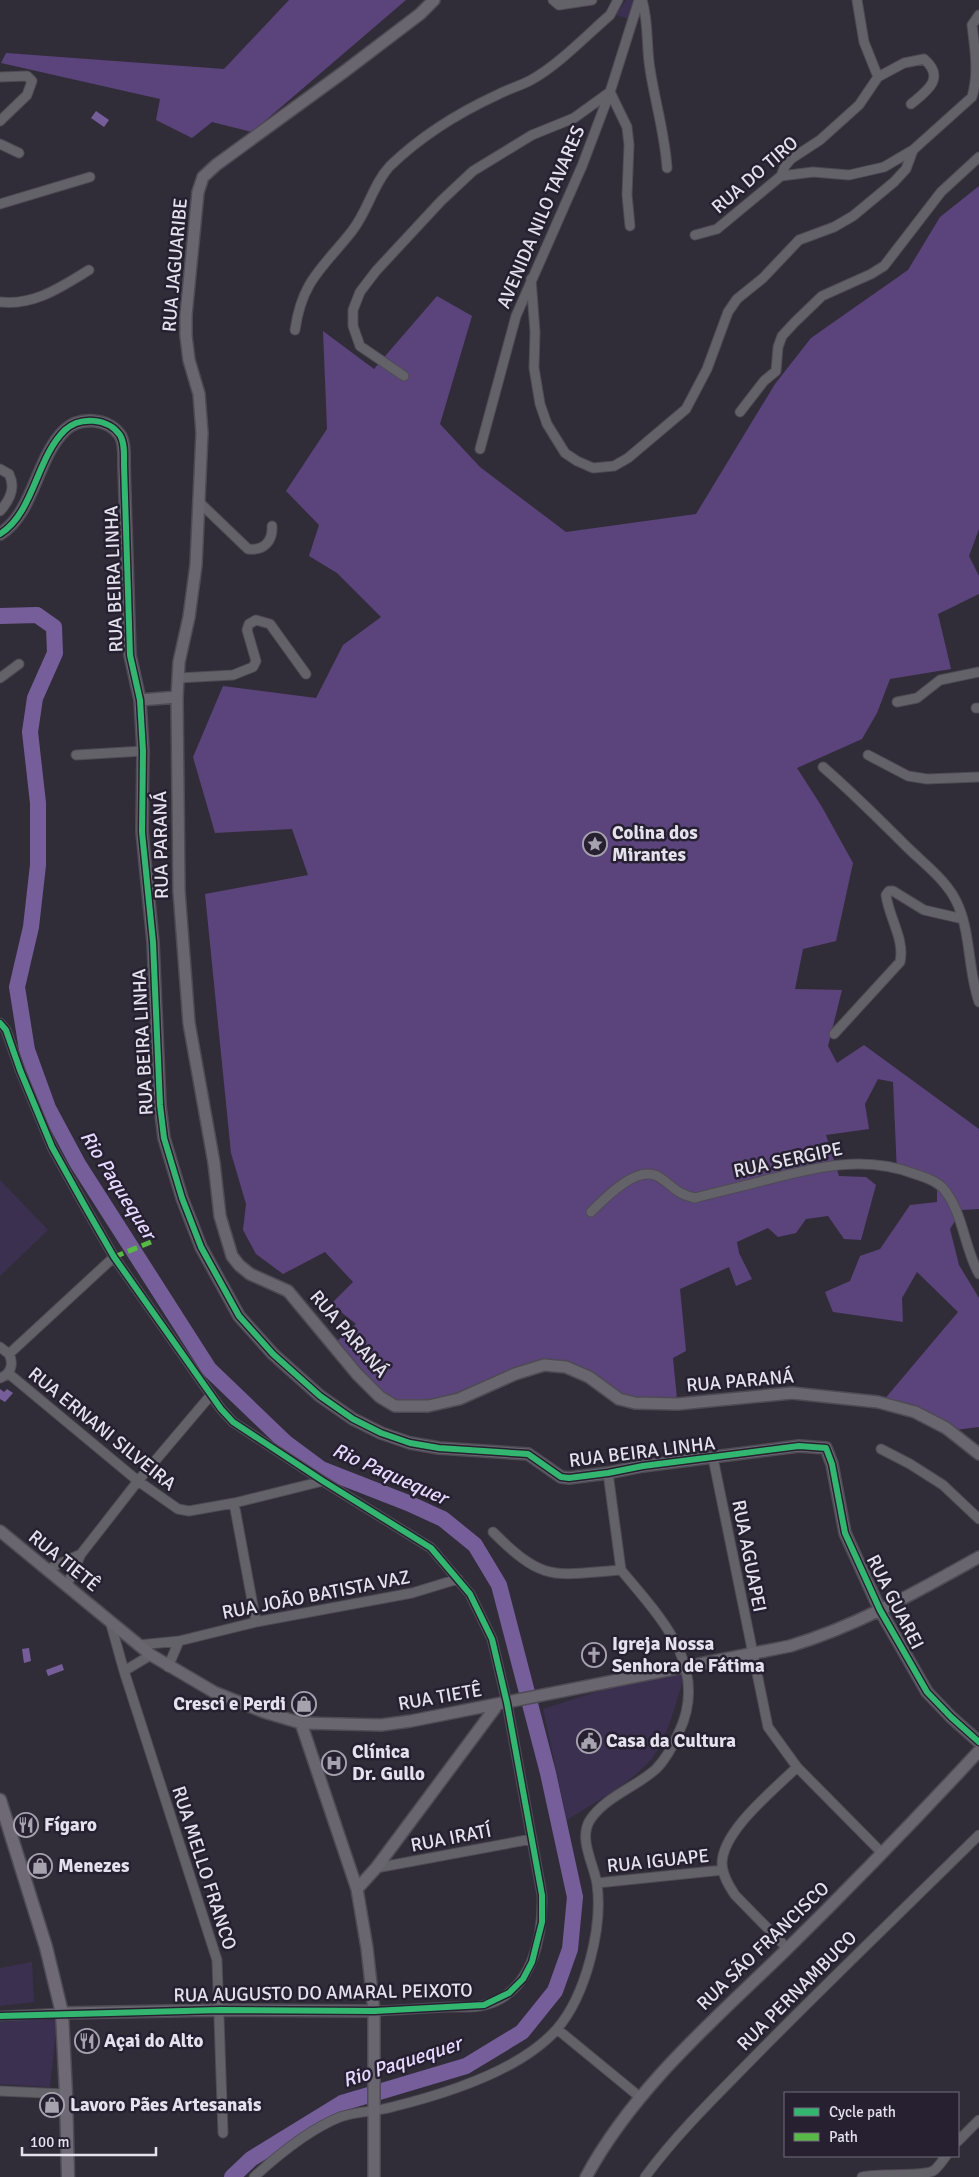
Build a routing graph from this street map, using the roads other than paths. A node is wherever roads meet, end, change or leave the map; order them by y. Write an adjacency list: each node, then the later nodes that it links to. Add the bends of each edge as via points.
1 (434, 0): 31 (street, RUA JAGUARIBE, via 420,14 203,176 195,208 186,336 202,412)
2 (553, 0): 3 (street, via 559,5)
3 (592, 0)
4 (618, 0): 26 (street, via 610,15 532,80 497,94 439,126 389,167 361,218 308,285)
5 (641, 0): 10 (street, AVENIDA NILO TAVARES); 17 (street)
6 (857, 0): 9 (street, via 864,42)
7 (979, 15): 14 (street, via 972,25 978,70 972,97)
8 (0, 77): 12 (street, via 27,76 32,81 27,95)
9 (878, 77): 11 (street, RUA DO TIRO, via 904,63 924,59 932,66 934,77 930,87); 18 (street, RUA DO TIRO, via 859,105 826,135 791,159)
10 (610, 92): 21 (street, via 627,127); 24 (street, AVENIDA NILO TAVARES, via 582,166); 27 (street, via 574,118 532,135 474,170 441,201 360,292 353,310 353,326 360,346)
11 (911, 104)
12 (0, 121)
13 (0, 144): 15 (street)
14 (912, 150): 18 (street, via 884,168 865,173 813,172); 24 (street, via 906,168 894,182 853,216 798,240 763,278 737,299 728,312 707,370 686,408 628,458 614,466 593,468 577,461 565,453 547,424 534,368 536,332)
15 (19, 153)
16 (979, 157): 28 (street, via 941,192 884,266 822,296 782,336 776,371)
17 (668, 168)
18 (781, 176): 22 (street, RUA DO TIRO, via 717,229)
19 (90, 177): 20 (street)
20 (0, 204)
21 (630, 226)
22 (695, 235)
23 (88, 270): 25 (street, via 44,296 15,304)
24 (531, 279): 29 (street, AVENIDA NILO TAVARES, via 516,316)
25 (0, 302)
26 (295, 330)
27 (404, 376)
28 (740, 412)
29 (480, 449)
30 (0, 469): 32 (street, via 9,474 12,488 11,496)
31 (198, 501): 33 (street, via 248,549 261,549 266,545 273,534); 39 (street, RUA JAGUARIBE, via 196,565)
32 (0, 511)
33 (272, 526)
34 (0, 534): 41 (street, RUA BEIRA LINHA, via 19,516 43,462 66,428 77,422 96,420 112,427 121,436 130,654)
35 (19, 664): 38 (street)
36 (979, 672): 42 (street, via 940,680 917,698)
37 (306, 674): 39 (street, via 270,624 256,620 249,624 247,630 256,661 253,667 233,675)
38 (0, 678)
39 (178, 678): 40 (street, RUA JAGUARIBE)
40 (177, 698): 41 (street); 61 (street, RUA PARANÁ, via 178,873 189,1023 220,1216 232,1256 239,1265 250,1274 288,1291 357,1374 380,1397 395,1406 428,1406 459,1399 544,1365 566,1367 619,1399 636,1404 678,1404 792,1393 878,1402 915,1412 946,1428)
41 (140, 700): 43 (street, RUA BEIRA LINHA)
42 (897, 702)
43 (143, 751): 44 (street); 63 (street, RUA BEIRA LINHA, via 142,832 153,942 164,1138 201,1248 239,1316 273,1354 320,1396 353,1419 381,1433 439,1448 528,1454 561,1477)
44 (76, 755)
45 (868, 755): 47 (street, via 908,776 927,780)
46 (823, 767): 48 (street, via 940,879 958,904)
47 (979, 777)
48 (963, 919): 49 (street); 51 (street, via 924,910 889,891 886,895 901,947 900,962)
49 (979, 1002)
50 (0, 1023): 53 (street, RUA AUGUSTO DO AMARAL PEIXOTO, via 6,1030 52,1147)
51 (834, 1034)
52 (590, 1212): 54 (street, RUA SERGIPE, via 637,1176 659,1177 680,1195 695,1198 816,1168 861,1162 907,1170 941,1186 951,1200 970,1259)
53 (114, 1257): 56 (street); 58 (street, RUA AUGUSTO DO AMARAL PEIXOTO, via 168,1330)
54 (979, 1274)
55 (0, 1347): 56 (street)
56 (9, 1354): 57 (street, via 12,1364)
57 (4, 1376): 64 (street, RUA ERNANI SILVEIRA)
58 (210, 1396): 64 (street); 65 (street, RUA AUGUSTO DO AMARAL PEIXOTO, via 233,1422)
59 (881, 1449): 67 (street, via 943,1485)
60 (829, 1452): 62 (street, RUA BEIRA LINHA, via 821,1446 799,1446); 76 (street, RUA GUAREI, via 845,1533)
61 (979, 1454)
62 (713, 1458): 63 (street, RUA BEIRA LINHA, via 643,1466); 81 (street, RUA AGUAPEI)
63 (608, 1474): 73 (street)
64 (138, 1481): 66 (street, RUA ERNANI SILVEIRA, via 178,1509 189,1511); 70 (street)
65 (322, 1481): 66 (street, RUA ERNANI SILVEIRA); 74 (street, RUA AUGUSTO DO AMARAL PEIXOTO, via 430,1548)
66 (234, 1503): 78 (street)
67 (979, 1518)
68 (0, 1531): 72 (street, RUA TIETÊ)
69 (493, 1532): 73 (street, via 521,1559 545,1572)
70 (81, 1554): 72 (street); 75 (street)
71 (979, 1557): 76 (street, RUA TIETÊ)
72 (46, 1570): 75 (street, RUA TIETÊ)
73 (621, 1570): 84 (street, via 664,1622)
74 (458, 1579): 78 (street, RUA JOÃO BATISTA VAZ, via 412,1593); 86 (street, RUA AUGUSTO DO AMARAL PEIXOTO, via 470,1594 492,1639)
75 (67, 1585): 77 (street, RUA TIETÊ)
76 (880, 1610): 81 (street, RUA TIETÊ, via 817,1638); 88 (street, RUA GUAREI, via 927,1692)
77 (110, 1621): 80 (street, RUA TIETÊ); 85 (street, RUA MELLO FRANCO)
78 (256, 1622): 79 (street, RUA JOÃO BATISTA VAZ)
79 (179, 1641): 80 (street, RUA JOÃO BATISTA VAZ); 83 (street)
80 (139, 1645): 82 (street, RUA TIETÊ)
81 (752, 1654): 84 (street, RUA TIETÊ); 90 (street, RUA AGUAPEI, via 768,1727)
82 (152, 1655): 83 (street, RUA TIETÊ); 85 (street)
83 (168, 1667): 87 (street, RUA TIETÊ, via 214,1692)
84 (687, 1667): 86 (street, RUA TIETÊ); 97 (street, via 689,1700 670,1752 636,1786 602,1806 589,1821 586,1834 588,1852)
85 (124, 1671): 100 (street, RUA MELLO FRANCO, via 217,1960)
86 (508, 1703): 87 (street, RUA TIETÊ, via 381,1725); 93 (street, RUA AUGUSTO DO AMARAL PEIXOTO); 95 (street)
87 (301, 1723): 98 (street)
88 (979, 1742)
89 (979, 1751): 94 (street, RUA SÃO FRANCISCO)
90 (797, 1767): 94 (street, RUA AGUAPEI); 96 (street, via 741,1824 726,1844)
91 (0, 1800): 103 (main road, via 51,1964)
92 (979, 1835): 117 (street, RUA PERNAMBUCO, via 700,2111)
93 (532, 1839): 95 (street, RUA IRATÍ); 101 (street, RUA AUGUSTO DO AMARAL PEIXOTO, via 542,1895 542,1922 532,1962 523,1979 509,1993 484,2005)
94 (882, 1853): 99 (street, RUA SÃO FRANCISCO)
95 (376, 1868): 98 (street)
96 (722, 1870): 97 (street, RUA IGUAPE); 99 (street, via 735,1895)
97 (597, 1883): 104 (street, via 598,1909 591,1956 573,2004)
98 (357, 1888): 101 (street)
99 (787, 1948): 107 (street, RUA SÃO FRANCISCO, via 685,2047)
100 (220, 2010): 101 (street, RUA AUGUSTO DO AMARAL PEIXOTO); 103 (street, RUA AUGUSTO DO AMARAL PEIXOTO); 110 (street, RUA MELLO FRANCO)
101 (374, 2011): 108 (street)
102 (0, 2016): 103 (street, RUA AUGUSTO DO AMARAL PEIXOTO)
103 (62, 2019): 106 (main road)
104 (557, 2029): 107 (street); 108 (street, via 535,2048 497,2070 391,2108)
105 (0, 2091): 106 (street)
106 (66, 2094): 113 (main road)
107 (641, 2098): 116 (street, RUA SÃO FRANCISCO)
108 (373, 2107): 114 (street, via 339,2118 315,2131 293,2144); 115 (street)
109 (979, 2120): 111 (street)
110 (223, 2133)
111 (959, 2141)
112 (945, 2157): 118 (street, via 927,2174)
113 (68, 2177)
114 (254, 2177)
115 (374, 2177)
116 (586, 2177)
117 (645, 2177)
118 (862, 2177)

